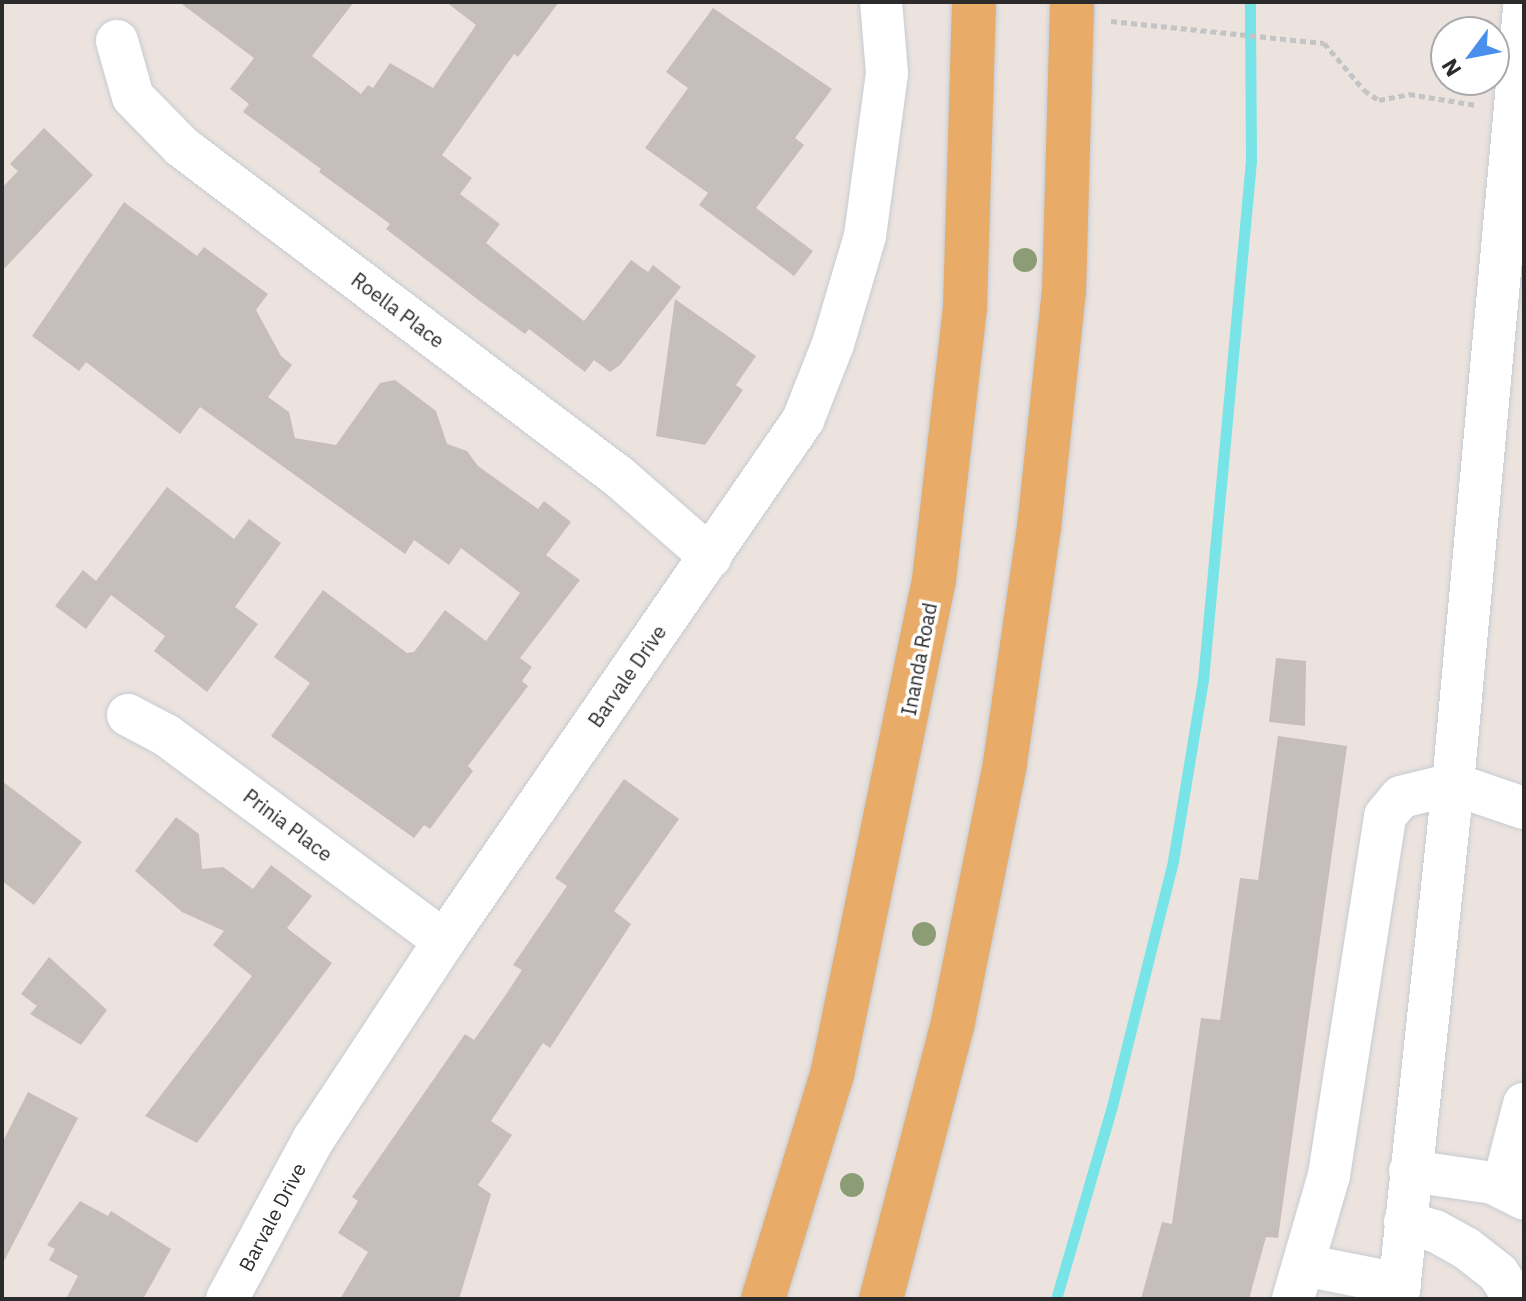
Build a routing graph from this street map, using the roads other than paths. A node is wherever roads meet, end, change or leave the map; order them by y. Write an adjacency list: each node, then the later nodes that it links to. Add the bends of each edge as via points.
1 (881, 2): 6 (street, Barvale Drive, via 887,35 885,87 865,236 833,344 803,420)
2 (974, 2): 18 (main road, Inanda Road, via 965,307 934,580 832,1075)
3 (1072, 2): 19 (main road, via 1064,292 1010,732 952,1027)
4 (1524, 9): 8 (street)
5 (117, 41): 6 (street, Roella Place, via 133,97 182,147 618,476)
6 (711, 557): 10 (street, Barvale Drive)
7 (128, 715): 10 (street, Prinia Place, via 166,735)
8 (1453, 784): 9 (street); 12 (street); 15 (street, via 1401,797 1385,816)
9 (1524, 808)
10 (444, 941): 17 (street, Barvale Drive, via 313,1140)
11 (1524, 1104): 13 (street)
12 (1410, 1171): 13 (street); 14 (street)
13 (1513, 1192)
14 (1405, 1222): 16 (street); 20 (street, via 1466,1248 1498,1273)
15 (1317, 1283): 16 (street)
16 (1399, 1292)
17 (227, 1299)
18 (763, 1299)
19 (881, 1299)
20 (1515, 1299)

